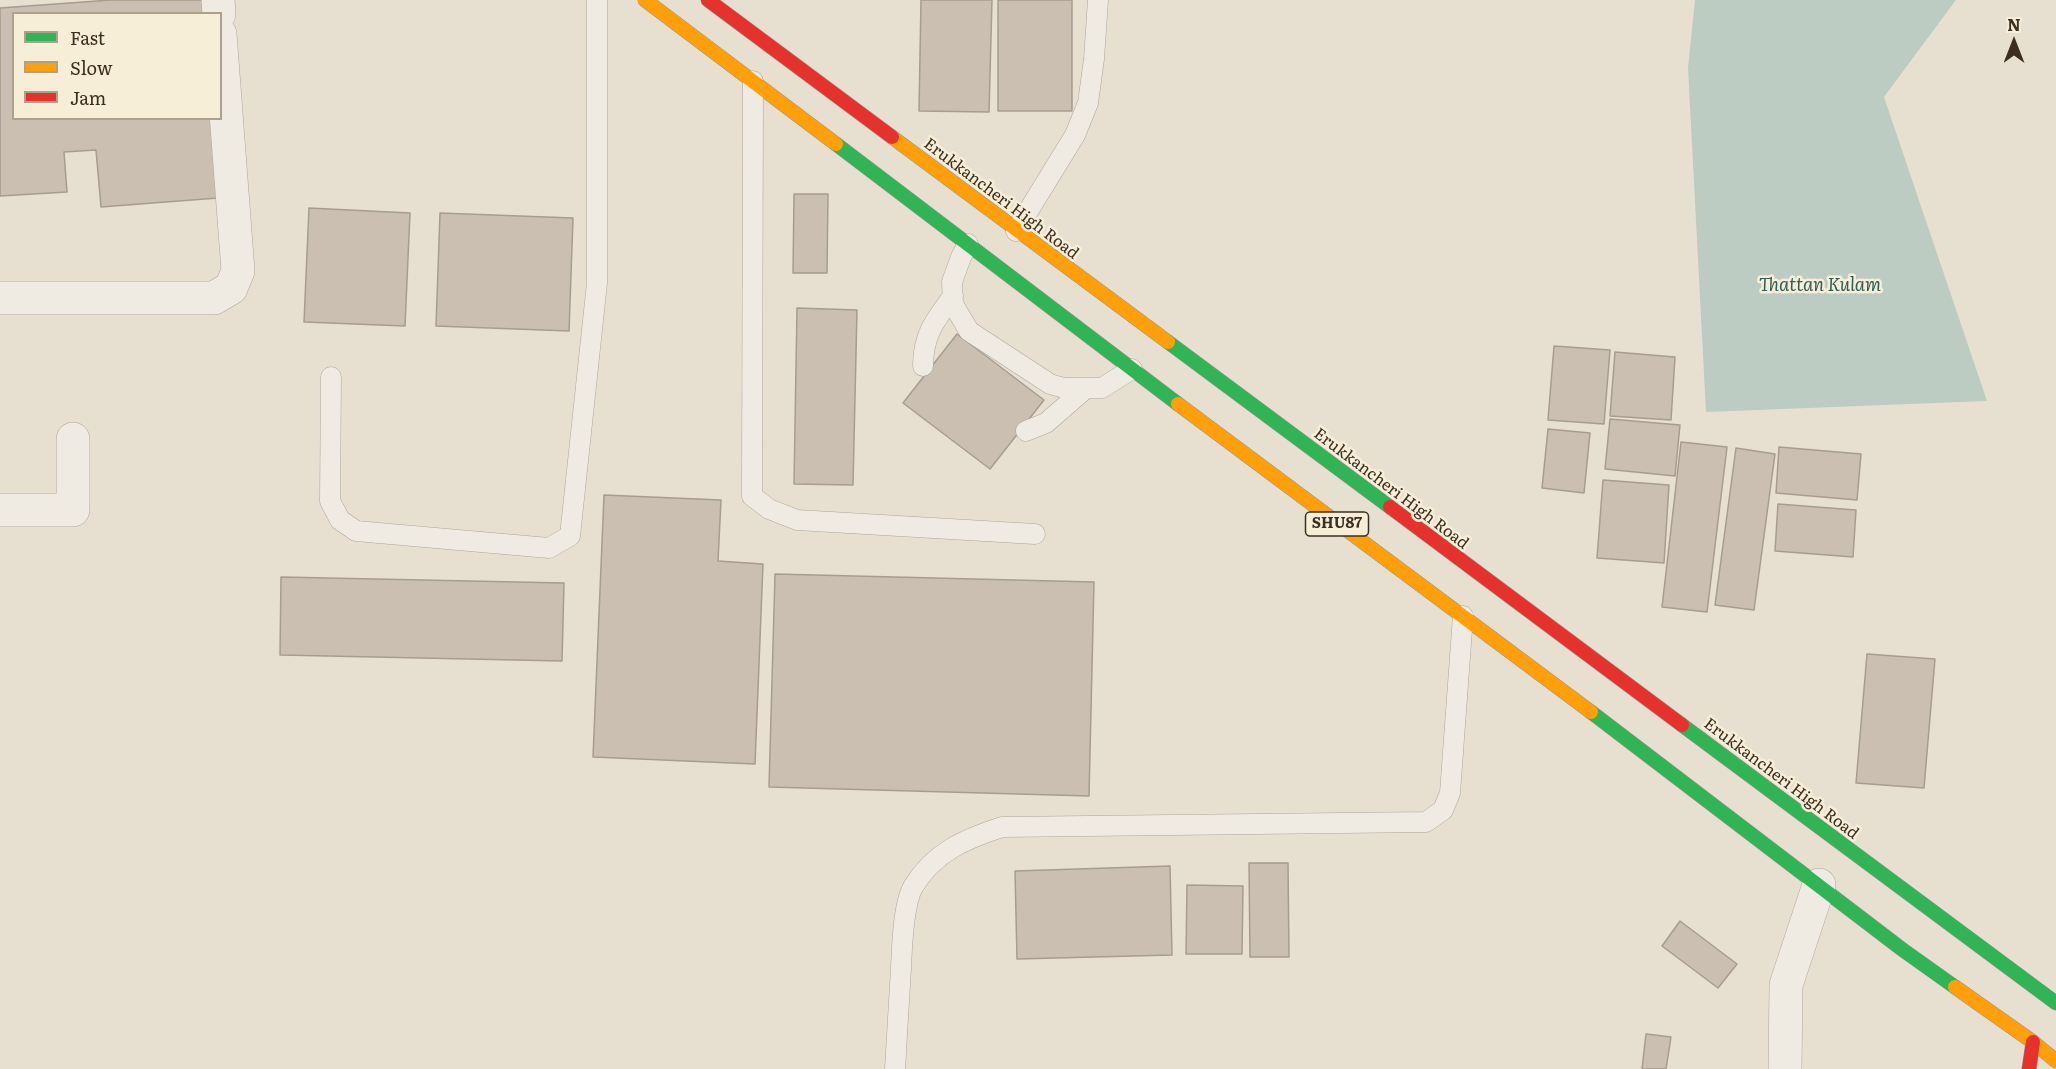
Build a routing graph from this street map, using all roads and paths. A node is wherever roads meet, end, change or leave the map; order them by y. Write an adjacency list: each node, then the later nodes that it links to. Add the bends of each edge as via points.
1 (597, 0): 13 (lane, via 597,283 570,536 549,548 356,531 340,520 330,501)
2 (645, 0): 6 (main road, SHU87)
3 (708, 0): 7 (main road, Erukkancheri High Road / SHU87)
4 (1098, 0): 7 (lane, via 1088,103 1075,135)
5 (222, 60): 10 (street, via 238,271 231,288 214,298)
6 (753, 81): 8 (main road, SHU87); 18 (lane, via 752,496 797,520)
7 (1016, 231): 21 (main road, Erukkancheri High Road / SHU87)
8 (968, 244): 9 (lane, via 952,282); 12 (main road, SHU87)
9 (953, 296): 11 (lane, via 931,326 923,349); 14 (lane, via 953,304 969,331 1050,384)
10 (0, 298)
11 (923, 366)
12 (1132, 369): 14 (lane, via 1102,388); 19 (main road, SHU87)
13 (331, 377)
14 (1085, 389): 15 (lane, via 1046,423)
15 (1026, 431)
16 (73, 439): 17 (street, via 73,510)
17 (0, 510)
18 (1035, 534)
19 (1463, 616): 20 (main road, SHU87); 24 (lane, via 1450,793 1443,810 1426,822 1002,827 972,836 946,850 912,888 903,924)
20 (1819, 885): 22 (main road, SHU87); 25 (street, via 1786,985)
21 (2056, 1003)
22 (2033, 1042): 23 (main road, SHU87); 26 (main road)
23 (2056, 1061)
24 (895, 1069)
25 (1785, 1069)
26 (2029, 1069)

